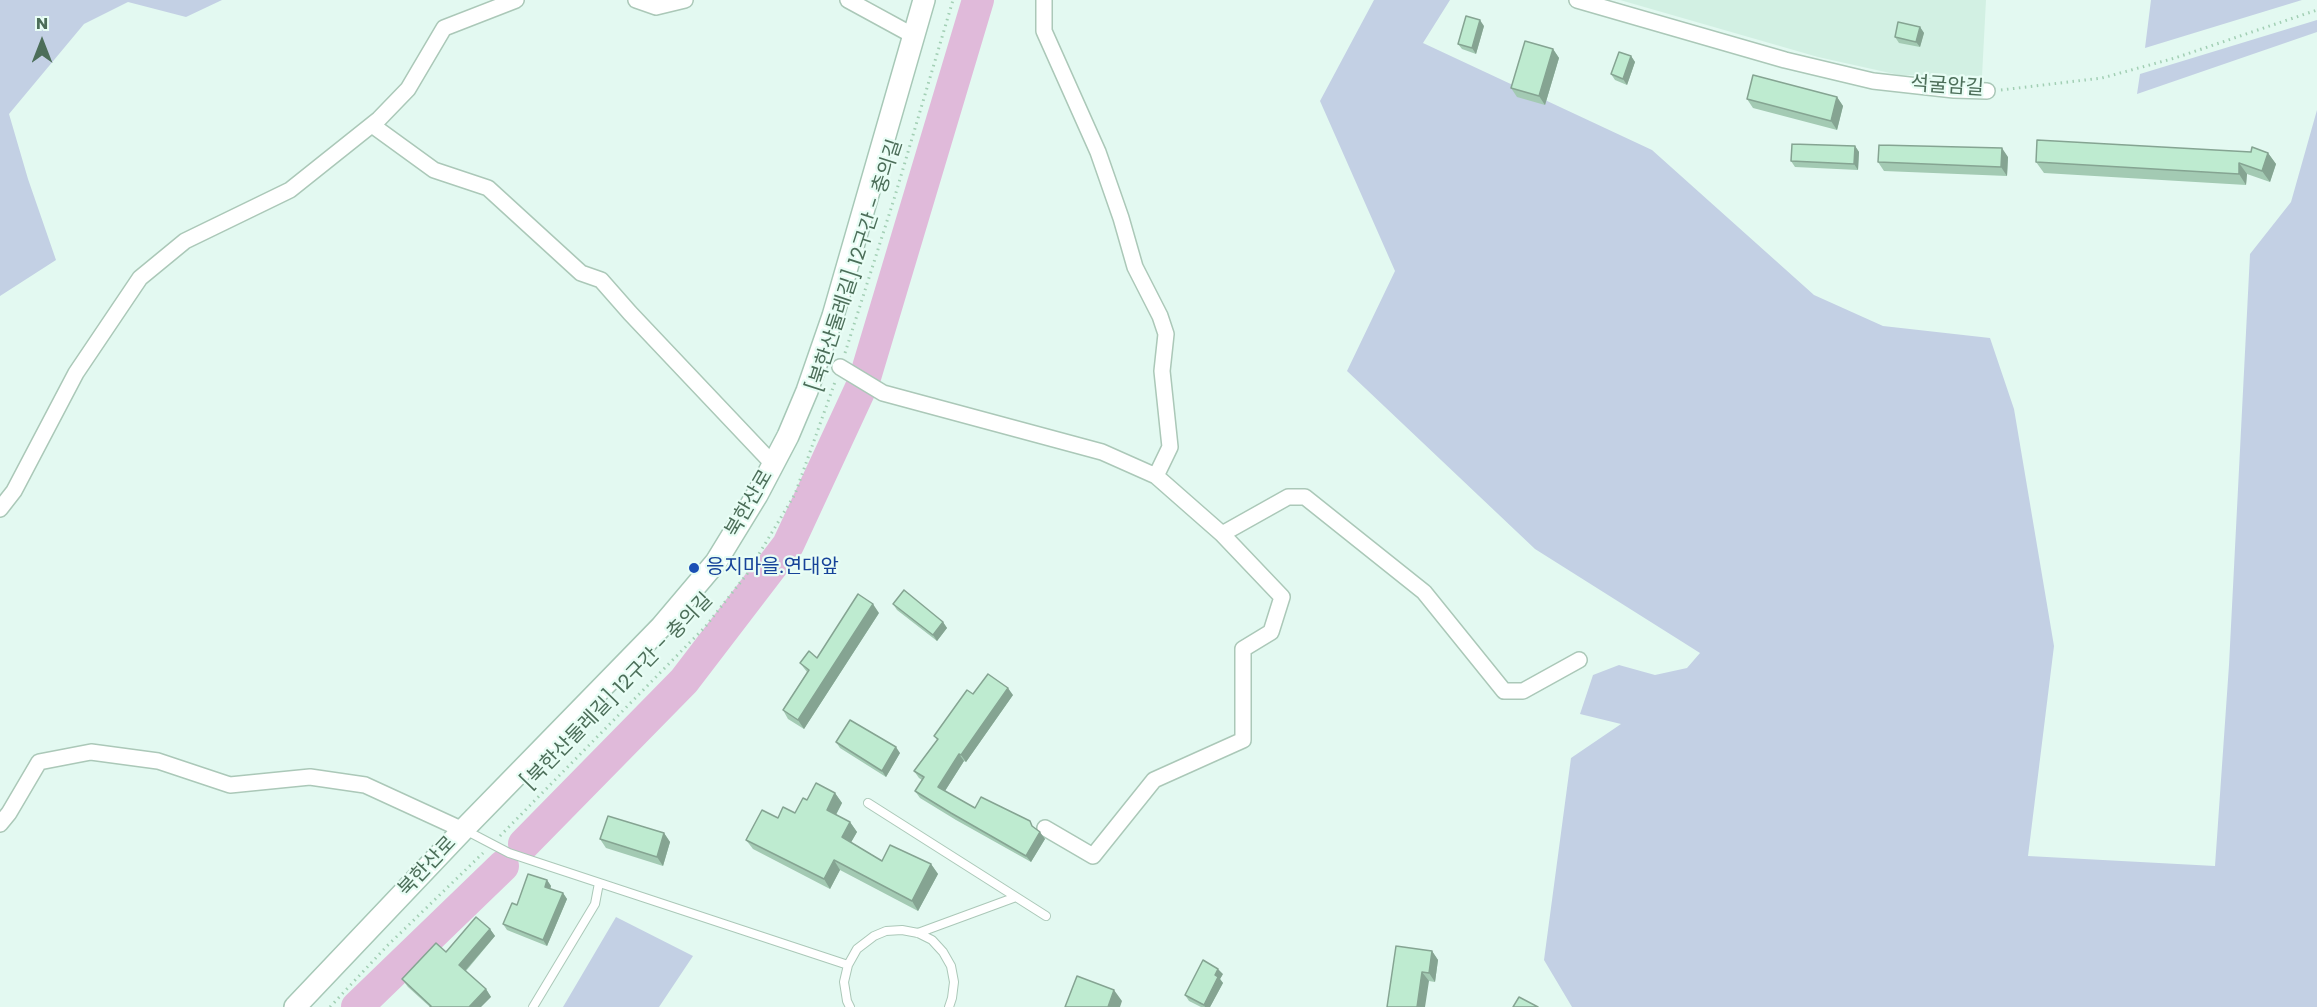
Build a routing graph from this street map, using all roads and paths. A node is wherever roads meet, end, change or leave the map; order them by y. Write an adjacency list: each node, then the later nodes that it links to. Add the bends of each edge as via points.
1 (516, 0): 12 (street, via 444,28 408,89)
2 (636, 0): 3 (street, via 656,6)
3 (685, 0)
4 (848, 0): 10 (street)
5 (924, 0): 10 (street, 북한산로)
6 (953, 0): 13 (path, [북한산둘레길] 12구간 - 충의길)
7 (1044, 0): 15 (street, via 1044,31 1098,152 1135,267 1166,334 1162,371 1170,447)
8 (1577, 0): 11 (street, 석굴암길, via 1873,81)
9 (2317, 10): 11 (path, 석굴암길, via 2102,78)
10 (914, 36): 14 (street, 북한산로, via 833,316 807,391)
11 (1987, 91)
12 (372, 125): 14 (street, via 434,170 488,188 581,273 601,279); 16 (street, via 290,190 185,241 140,278 76,373 14,491)
13 (841, 368): 15 (street, via 883,393 1102,452); 23 (path, [북한산둘레길] 12구간 - 충의길, via 795,494 747,574 705,627)
14 (773, 464): 22 (street, 북한산로, via 716,562 695,589)
15 (1156, 476): 17 (street)
16 (0, 509)
17 (1222, 534): 18 (street, via 1288,497 1305,497 1424,592 1504,691 1523,691); 21 (street, via 1282,597 1271,632 1244,649 1244,740 1154,780 1093,856)
18 (1580, 660)
19 (868, 803): 25 (lane)
20 (0, 824): 22 (street, via 39,762 91,752 158,761 230,785 310,777 365,785)
21 (1045, 828)
22 (463, 830): 23 (lane); 29 (street, 북한산로)
23 (492, 844): 24 (lane); 30 (path, [북한산둘레길] 12구간 - 충의길)
24 (599, 883): 28 (lane); 31 (lane, via 596,904)
25 (1016, 897): 26 (lane); 27 (lane)
26 (1046, 916)
27 (918, 933): 28 (lane, via 894,930 871,938 857,949); 33 (lane, via 938,946 951,966 954,982)
28 (848, 965): 32 (lane, via 844,982)
29 (295, 1007)
30 (330, 1007)
31 (533, 1007)
32 (850, 1007)
33 (949, 1007)

